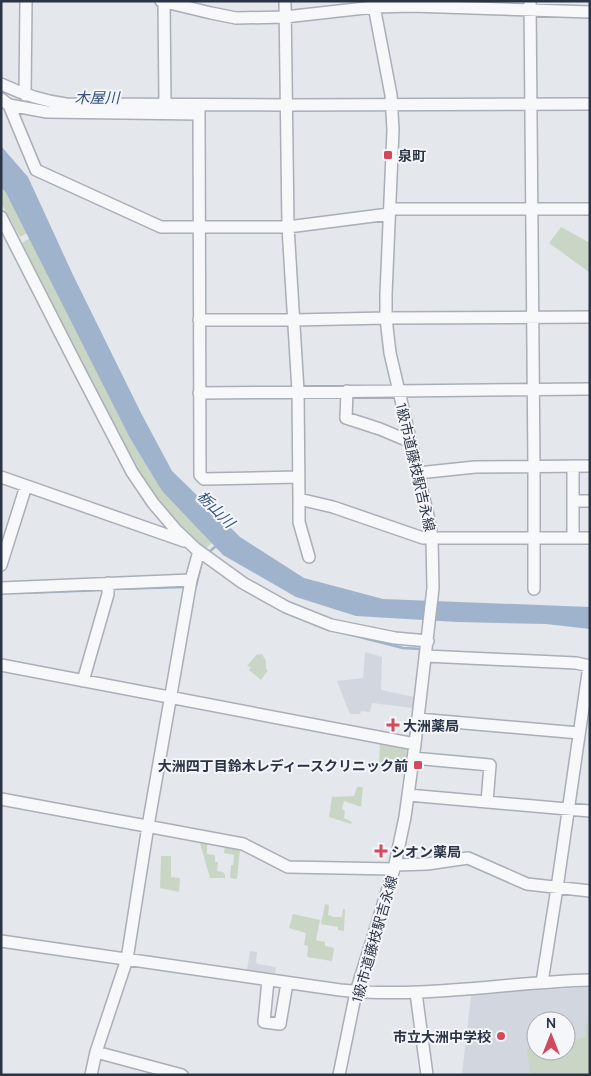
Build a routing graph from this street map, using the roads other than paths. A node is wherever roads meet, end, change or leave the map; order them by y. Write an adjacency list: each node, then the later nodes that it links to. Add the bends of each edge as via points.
1 (26, 1): 9 (street)
2 (285, 1): 7 (street)
3 (163, 2): 7 (street, via 236,18); 11 (street)
4 (374, 4): 5 (street); 7 (street); 12 (street, 1級市道藤枝駅吉永線)
5 (530, 6): 6 (street); 15 (street)
6 (590, 12)
7 (285, 17): 14 (street)
8 (1, 84): 9 (street)
9 (25, 95): 11 (street, via 66,104)
10 (5, 102): 16 (street, via 47,112); 21 (street, via 36,170 160,227)
11 (165, 104): 16 (street)
12 (392, 104): 14 (street); 15 (street); 19 (street, 1級市道藤枝駅吉永線)
13 (590, 104): 15 (street)
14 (286, 105): 16 (street); 22 (street)
15 (531, 105): 17 (street)
16 (199, 109): 21 (street)
17 (531, 209): 18 (street); 19 (street); 25 (street)
18 (590, 209)
19 (390, 212): 22 (street); 24 (street, 1級市道藤枝駅吉永線)
20 (1, 217): 49 (street, via 132,472 153,503)
21 (199, 227): 22 (street); 26 (street)
22 (288, 227): 27 (street)
23 (590, 317): 25 (street)
24 (386, 318): 25 (street); 27 (street); 31 (street, 1級市道藤枝駅吉永線)
25 (532, 318): 29 (street)
26 (199, 320): 27 (street); 33 (street)
27 (294, 320): 32 (street)
28 (590, 389): 29 (street)
29 (533, 390): 31 (street); 37 (street)
30 (347, 391): 31 (street); 32 (street); 34 (street, via 346,418)
31 (398, 391): 34 (street, 1級市道藤枝駅吉永線)
32 (298, 392): 33 (street); 40 (street)
33 (199, 393): 40 (street, via 200,475 204,479)
34 (411, 442): 38 (street, 1級市道藤枝駅吉永線)
35 (573, 466): 36 (street); 37 (street); 43 (street)
36 (590, 466)
37 (534, 467): 38 (street, via 475,467); 46 (street)
38 (418, 474): 45 (street, 1級市道藤枝駅吉永線)
39 (1, 477): 41 (street)
40 (298, 477): 42 (street)
41 (26, 486): 49 (street); 52 (street)
42 (299, 499): 45 (street, via 333,507 423,538); 51 (street, via 299,522)
43 (574, 501): 44 (street); 47 (street)
44 (590, 501)
45 (432, 538): 46 (street); 57 (street, 1級市道藤枝駅吉永線, via 434,588)
46 (534, 538): 47 (street); 56 (street)
47 (574, 538): 48 (street)
48 (590, 538)
49 (188, 542): 50 (street)
50 (199, 551): 53 (street); 57 (street, via 244,583 286,607 331,625 395,638)
51 (309, 557)
52 (1, 565)
53 (191, 580): 54 (street); 62 (street)
54 (108, 587): 55 (street); 61 (street)
55 (1, 588)
56 (534, 588)
57 (428, 638): 58 (street, 1級市道藤枝駅吉永線)
58 (426, 656): 60 (street); 63 (street, 1級市道藤枝駅吉永線)
59 (1, 665): 61 (street)
60 (589, 666): 64 (street)
61 (83, 680): 62 (street)
62 (171, 698): 65 (street); 72 (street)
63 (418, 719): 64 (street); 65 (street, 1級市道藤枝駅吉永線)
64 (579, 733): 70 (street)
65 (415, 744): 66 (street, 1級市道藤枝駅吉永線)
66 (414, 758): 67 (street, 1級市道藤枝駅吉永線); 69 (street, via 490,765)
67 (408, 795): 69 (street); 73 (street, 1級市道藤枝駅吉永線, via 402,839)
68 (1, 799): 72 (street)
69 (488, 802): 70 (street)
70 (569, 809): 71 (street); 74 (street)
71 (590, 811)
72 (148, 826): 73 (street, via 244,844 288,867); 77 (street)
73 (394, 867): 74 (street, via 468,858 527,884); 82 (street, 1級市道藤枝駅吉永線)
74 (557, 888): 75 (street); 81 (street)
75 (590, 892)
76 (1, 941): 77 (street)
77 (127, 960): 78 (street); 84 (street)
78 (268, 980): 80 (street); 80 (street, via 264,1022 280,1024)
79 (590, 980): 81 (street)
80 (287, 982): 82 (street)
81 (542, 982): 83 (street)
82 (356, 992): 83 (street); 87 (street, 1級市道藤枝駅吉永線)
83 (416, 993): 88 (street)
84 (96, 1052): 85 (street); 86 (street)
85 (91, 1075)
86 (182, 1075)
87 (339, 1075)
88 (427, 1075)

